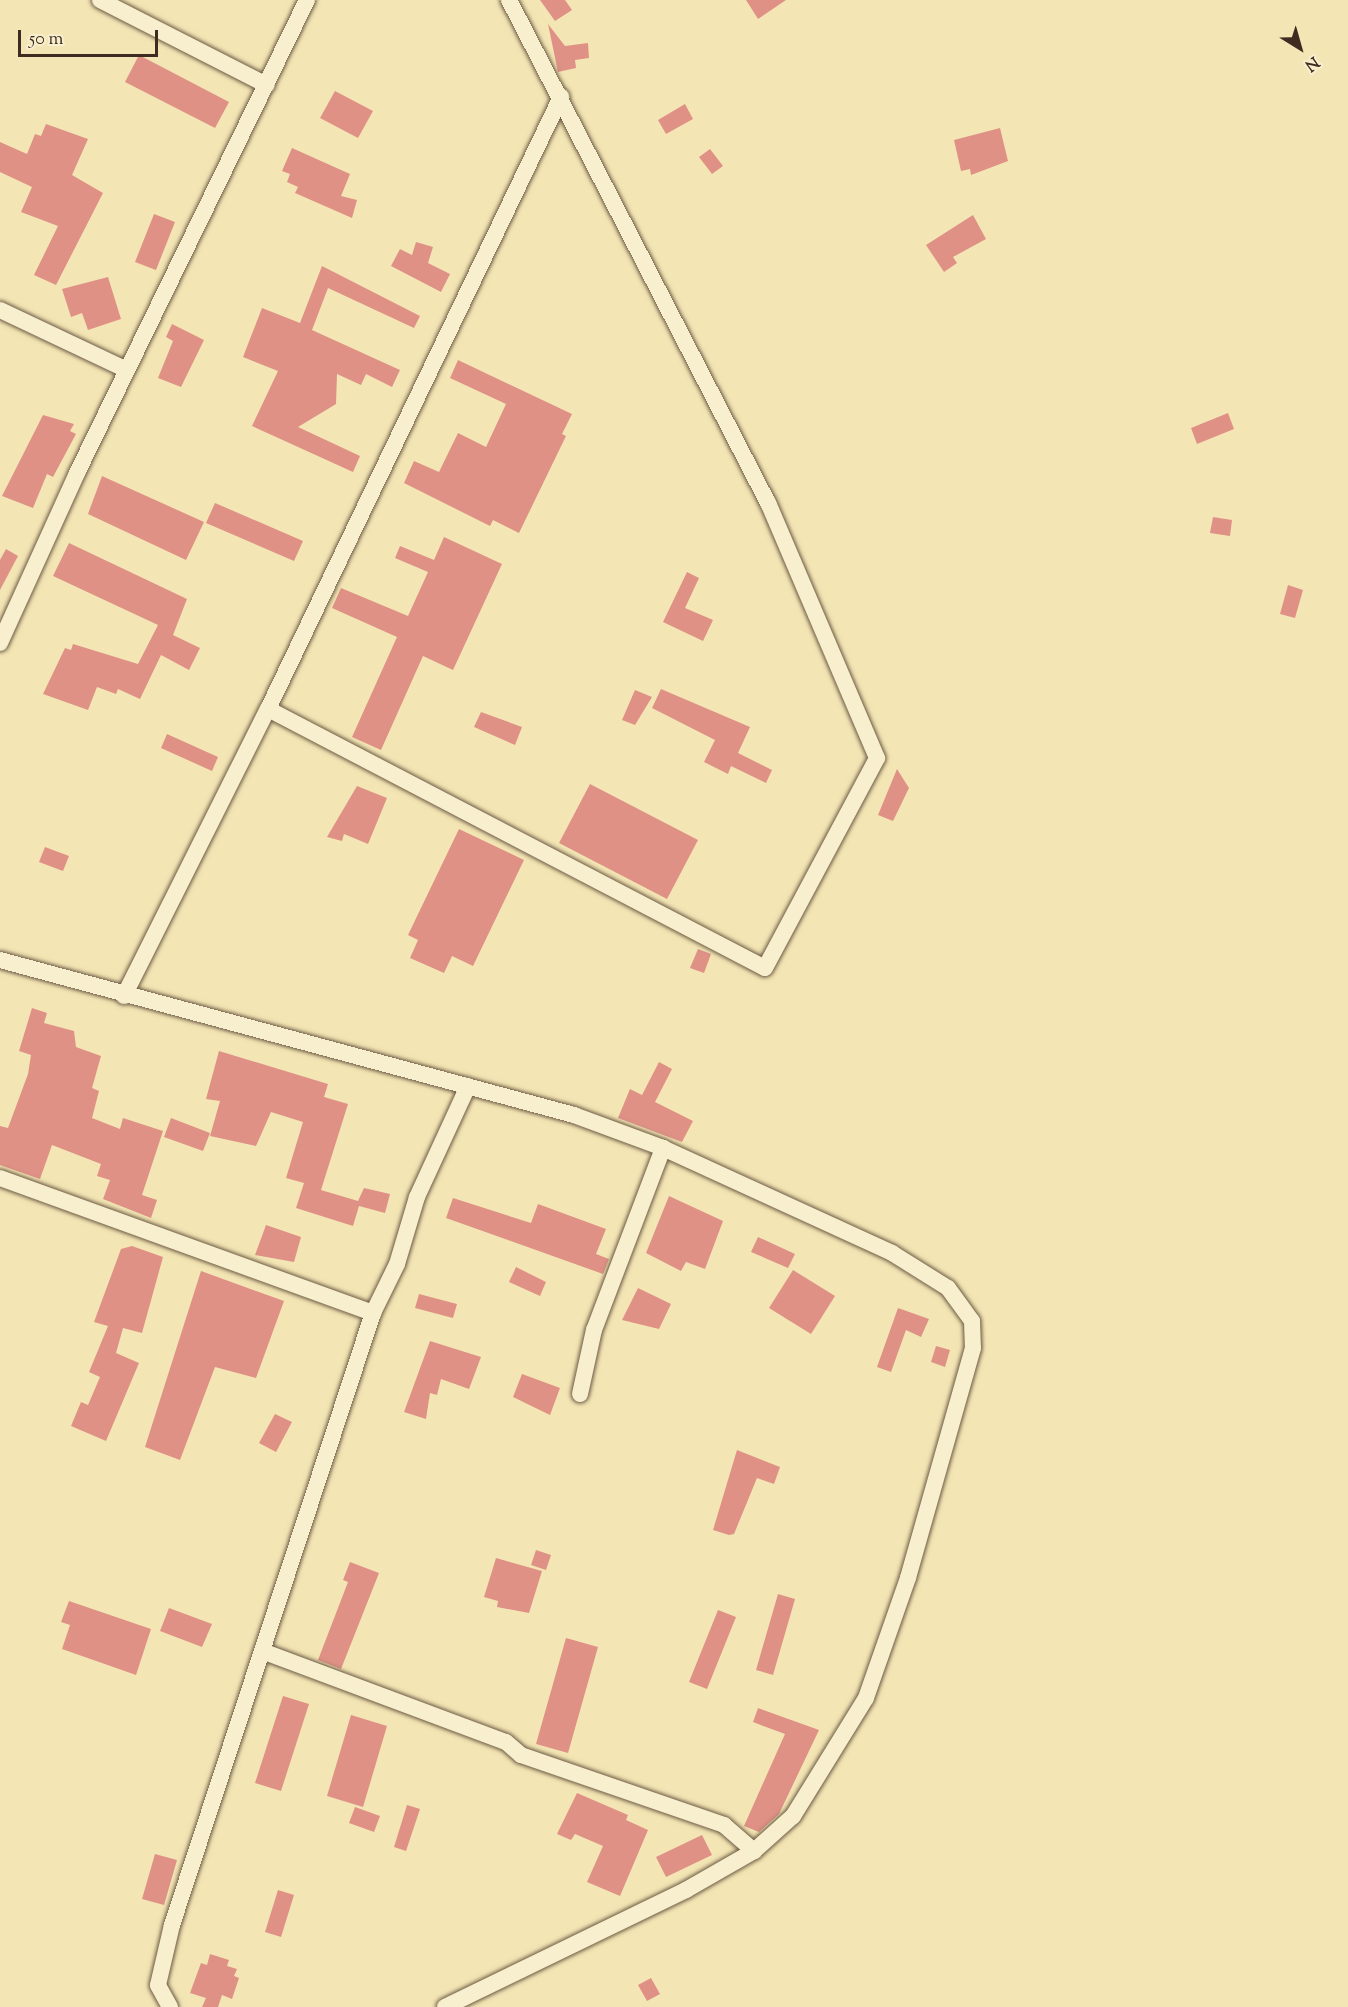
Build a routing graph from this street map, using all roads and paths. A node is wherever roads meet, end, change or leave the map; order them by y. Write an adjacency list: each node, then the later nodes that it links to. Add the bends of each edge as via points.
1 (100, 0): 4 (street)
2 (307, 0): 4 (street)
3 (509, 0): 5 (street)
4 (267, 85): 7 (street)
5 (561, 97): 9 (street); 9 (street, via 768,503 877,758 765,968)
6 (0, 310): 7 (street)
7 (127, 370): 8 (street)
8 (0, 643)
9 (268, 709): 11 (street)
10 (0, 960): 11 (street)
11 (124, 996): 12 (street)
12 (468, 1086): 13 (street, via 574,1115); 15 (street, via 417,1197 397,1264)
13 (663, 1148): 16 (street, via 594,1330); 18 (street, via 892,1253 948,1288 972,1322 973,1348 908,1578 866,1698 793,1816)
14 (0, 1178): 15 (street)
15 (373, 1313): 17 (street)
16 (580, 1394)
17 (262, 1651): 18 (street, via 506,1742 521,1755 724,1825); 19 (street, via 172,1925 158,1985)
18 (754, 1851): 20 (street, via 686,1890)
19 (170, 2007)
20 (445, 2007)

